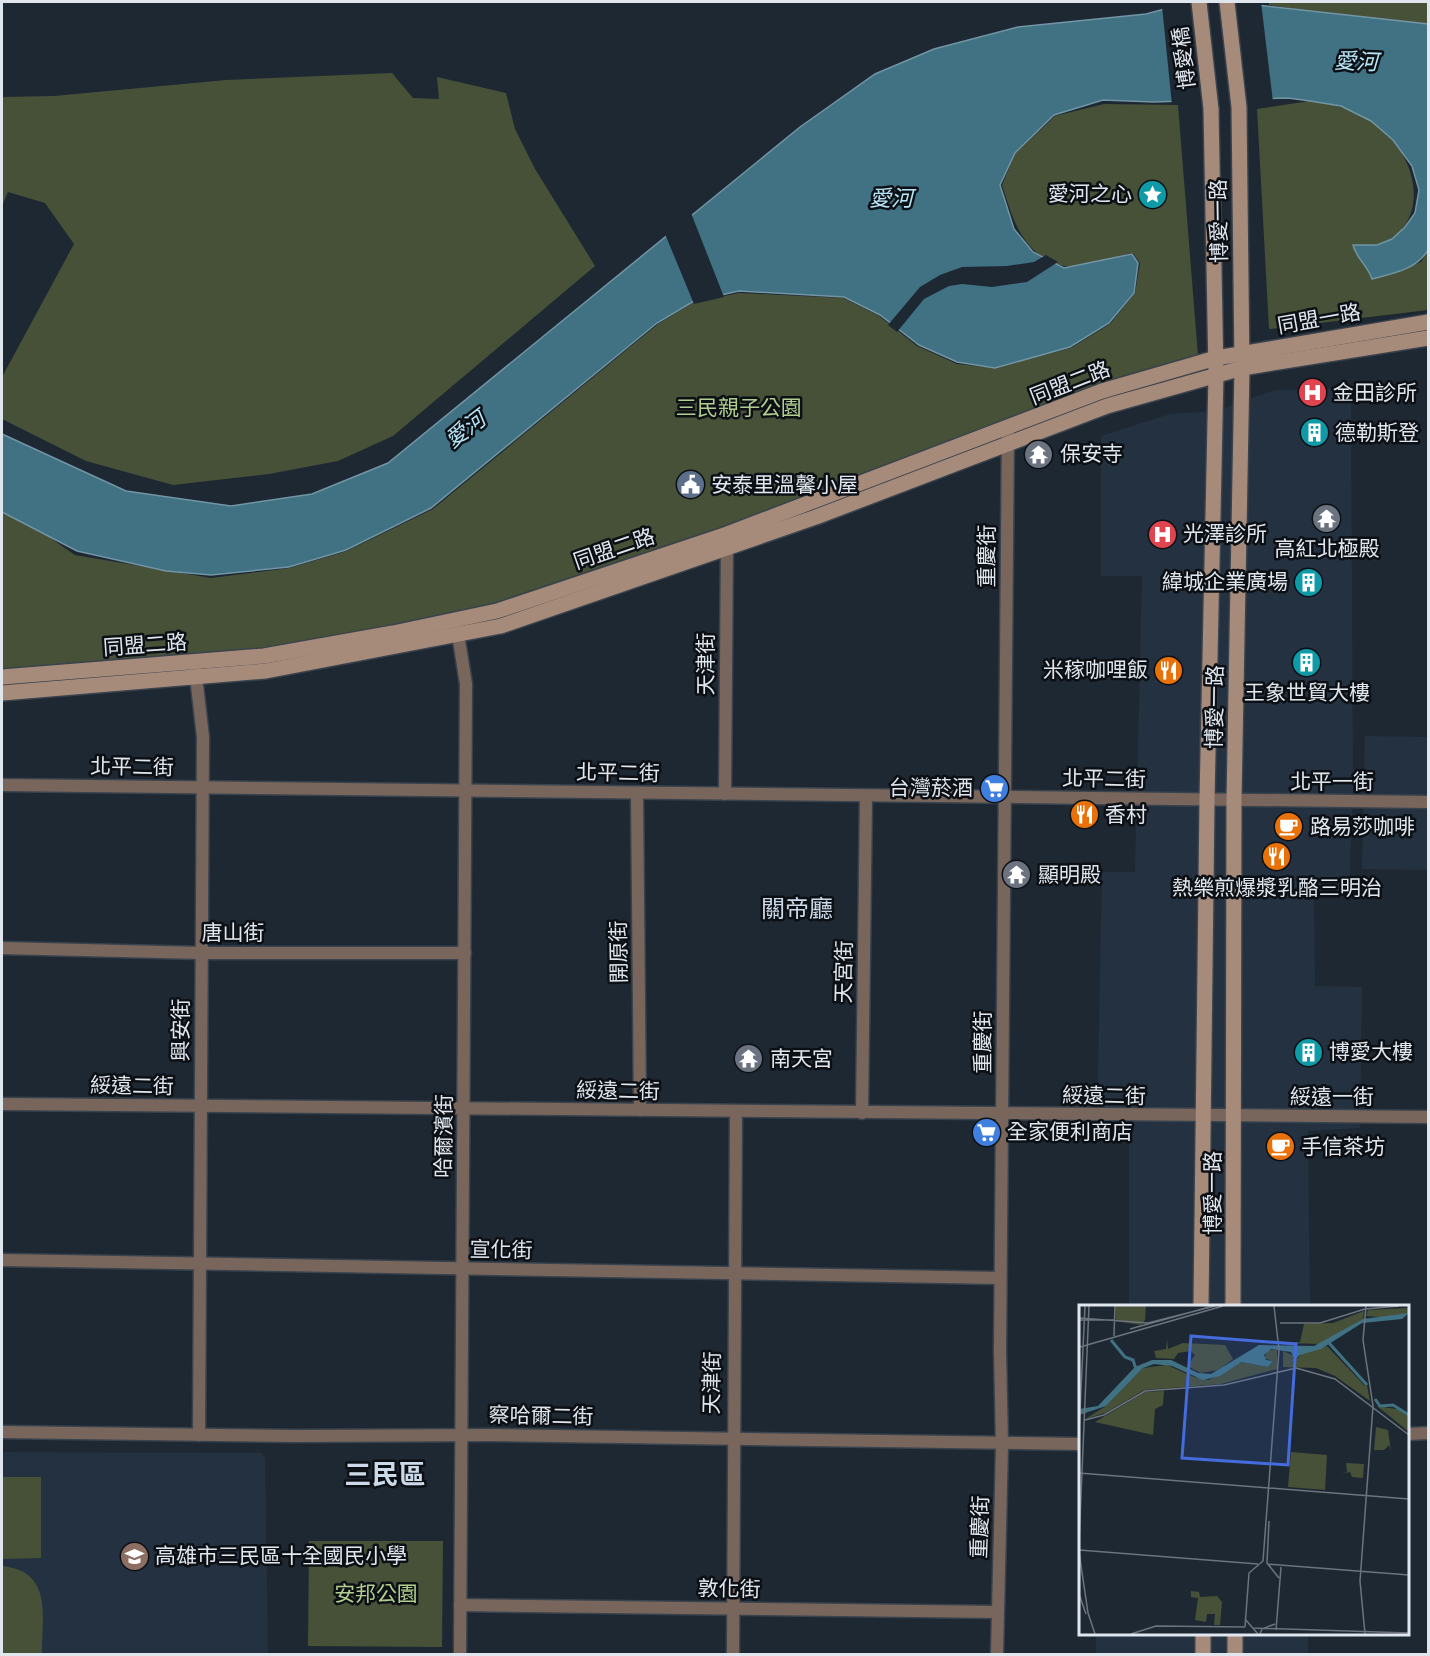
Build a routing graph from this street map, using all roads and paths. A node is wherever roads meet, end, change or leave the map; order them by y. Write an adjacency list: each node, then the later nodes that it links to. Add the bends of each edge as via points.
1 (1199, 2): 3 (main road, 博愛橋, bridge)
2 (1227, 2): 7 (main road, 博愛一路, via 1239,107)
3 (1211, 109): 6 (main road, 博愛一路)
4 (1428, 322): 7 (main road, 同盟一路)
5 (1428, 338): 7 (main road, 同盟一路)
6 (1216, 358): 7 (main road, 同盟一路); 8 (main road, 博愛一路); 9 (main road, 同盟二路, via 1102,392)
7 (1242, 361): 8 (main road, 同盟一路); 24 (main road, 博愛一路)
8 (1216, 374): 10 (main road, 同盟二路, via 1107,406); 23 (main road, 博愛一路)
9 (1008, 429): 10 (street, 重慶街); 11 (main road, 同盟二路)
10 (1007, 445): 11 (main road, 同盟二路); 22 (street, 重慶街)
11 (727, 541): 12 (main road, 同盟二路, via 496,611); 20 (street, 天津街)
12 (457, 627): 13 (main road, 同盟二路); 18 (street, 哈爾濱街, via 466,684)
13 (195, 670): 14 (main road, 同盟二路); 15 (main road, 同盟二路); 17 (street, 興安街, via 203,737)
14 (2, 677)
15 (2, 693)
16 (2, 785): 17 (street, 北平二街)
17 (202, 788): 18 (street, 北平二街); 27 (street, 興安街)
18 (466, 791): 19 (street, 北平二街); 28 (street, 哈爾濱街)
19 (637, 793): 20 (street, 北平二街); 32 (street, 開原街)
20 (725, 794): 21 (street, 北平二街)
21 (866, 796): 22 (street, 北平二街); 34 (street, 天宮街)
22 (1004, 798): 23 (street, 北平二街); 35 (street, 重慶街)
23 (1207, 800): 24 (street, 北平二街); 36 (main road, 博愛一路)
24 (1234, 800): 25 (street, 北平一街); 37 (main road, 博愛一路)
25 (1428, 802)
26 (2, 948): 27 (street, 唐山街)
27 (201, 953): 28 (street, 唐山街); 30 (street, 興安街)
28 (465, 953): 31 (street, 哈爾濱街)
29 (2, 1104): 30 (street, 綏遠二街)
30 (200, 1106): 31 (street, 綏遠二街); 40 (street, 興安街)
31 (464, 1108): 32 (street, 綏遠二街); 41 (street, 哈爾濱街)
32 (640, 1110): 33 (street, 綏遠二街)
33 (736, 1113): 34 (street, 綏遠二街); 42 (street, 天津街)
34 (862, 1113): 35 (street, 綏遠二街)
35 (1002, 1114): 36 (street, 綏遠二街); 43 (street, 重慶街)
36 (1203, 1116): 37 (street, 綏遠二街); 44 (main road, 博愛一路)
37 (1235, 1117): 38 (street, 綏遠一街); 45 (main road, 博愛一路)
38 (1428, 1117)
39 (2, 1260): 40 (street, 宣化街)
40 (199, 1264): 41 (street, 宣化街); 49 (street, 興安街)
41 (462, 1268): 42 (street, 宣化街); 50 (street, 哈爾濱街)
42 (736, 1274): 43 (street, 宣化街); 51 (street, 天津街)
43 (1000, 1278): 53 (street, 重慶街)
44 (1201, 1305)
45 (1233, 1305)
46 (2, 1432): 49 (street, 察哈爾二街)
47 (1428, 1433): 48 (street)
48 (1409, 1434)
49 (199, 1435): 50 (street, 察哈爾二街)
50 (460, 1436): 51 (street, 察哈爾二街); 54 (street, 哈爾濱街)
51 (731, 1438): 53 (street, 察哈爾二街); 55 (street, 天津街)
52 (1079, 1444): 53 (street, 察哈爾二街)
53 (1002, 1445): 56 (street, 重慶街)
54 (460, 1605): 55 (street, 敦化街); 59 (street, 哈爾濱街)
55 (733, 1609): 56 (street, 敦化街); 60 (street, 天津街)
56 (998, 1612): 61 (street, 重慶街)
57 (1203, 1635): 62 (main road)
58 (1235, 1635): 63 (main road)
59 (460, 1654)
60 (732, 1654)
61 (997, 1654)
62 (1203, 1654)
63 (1235, 1654)

